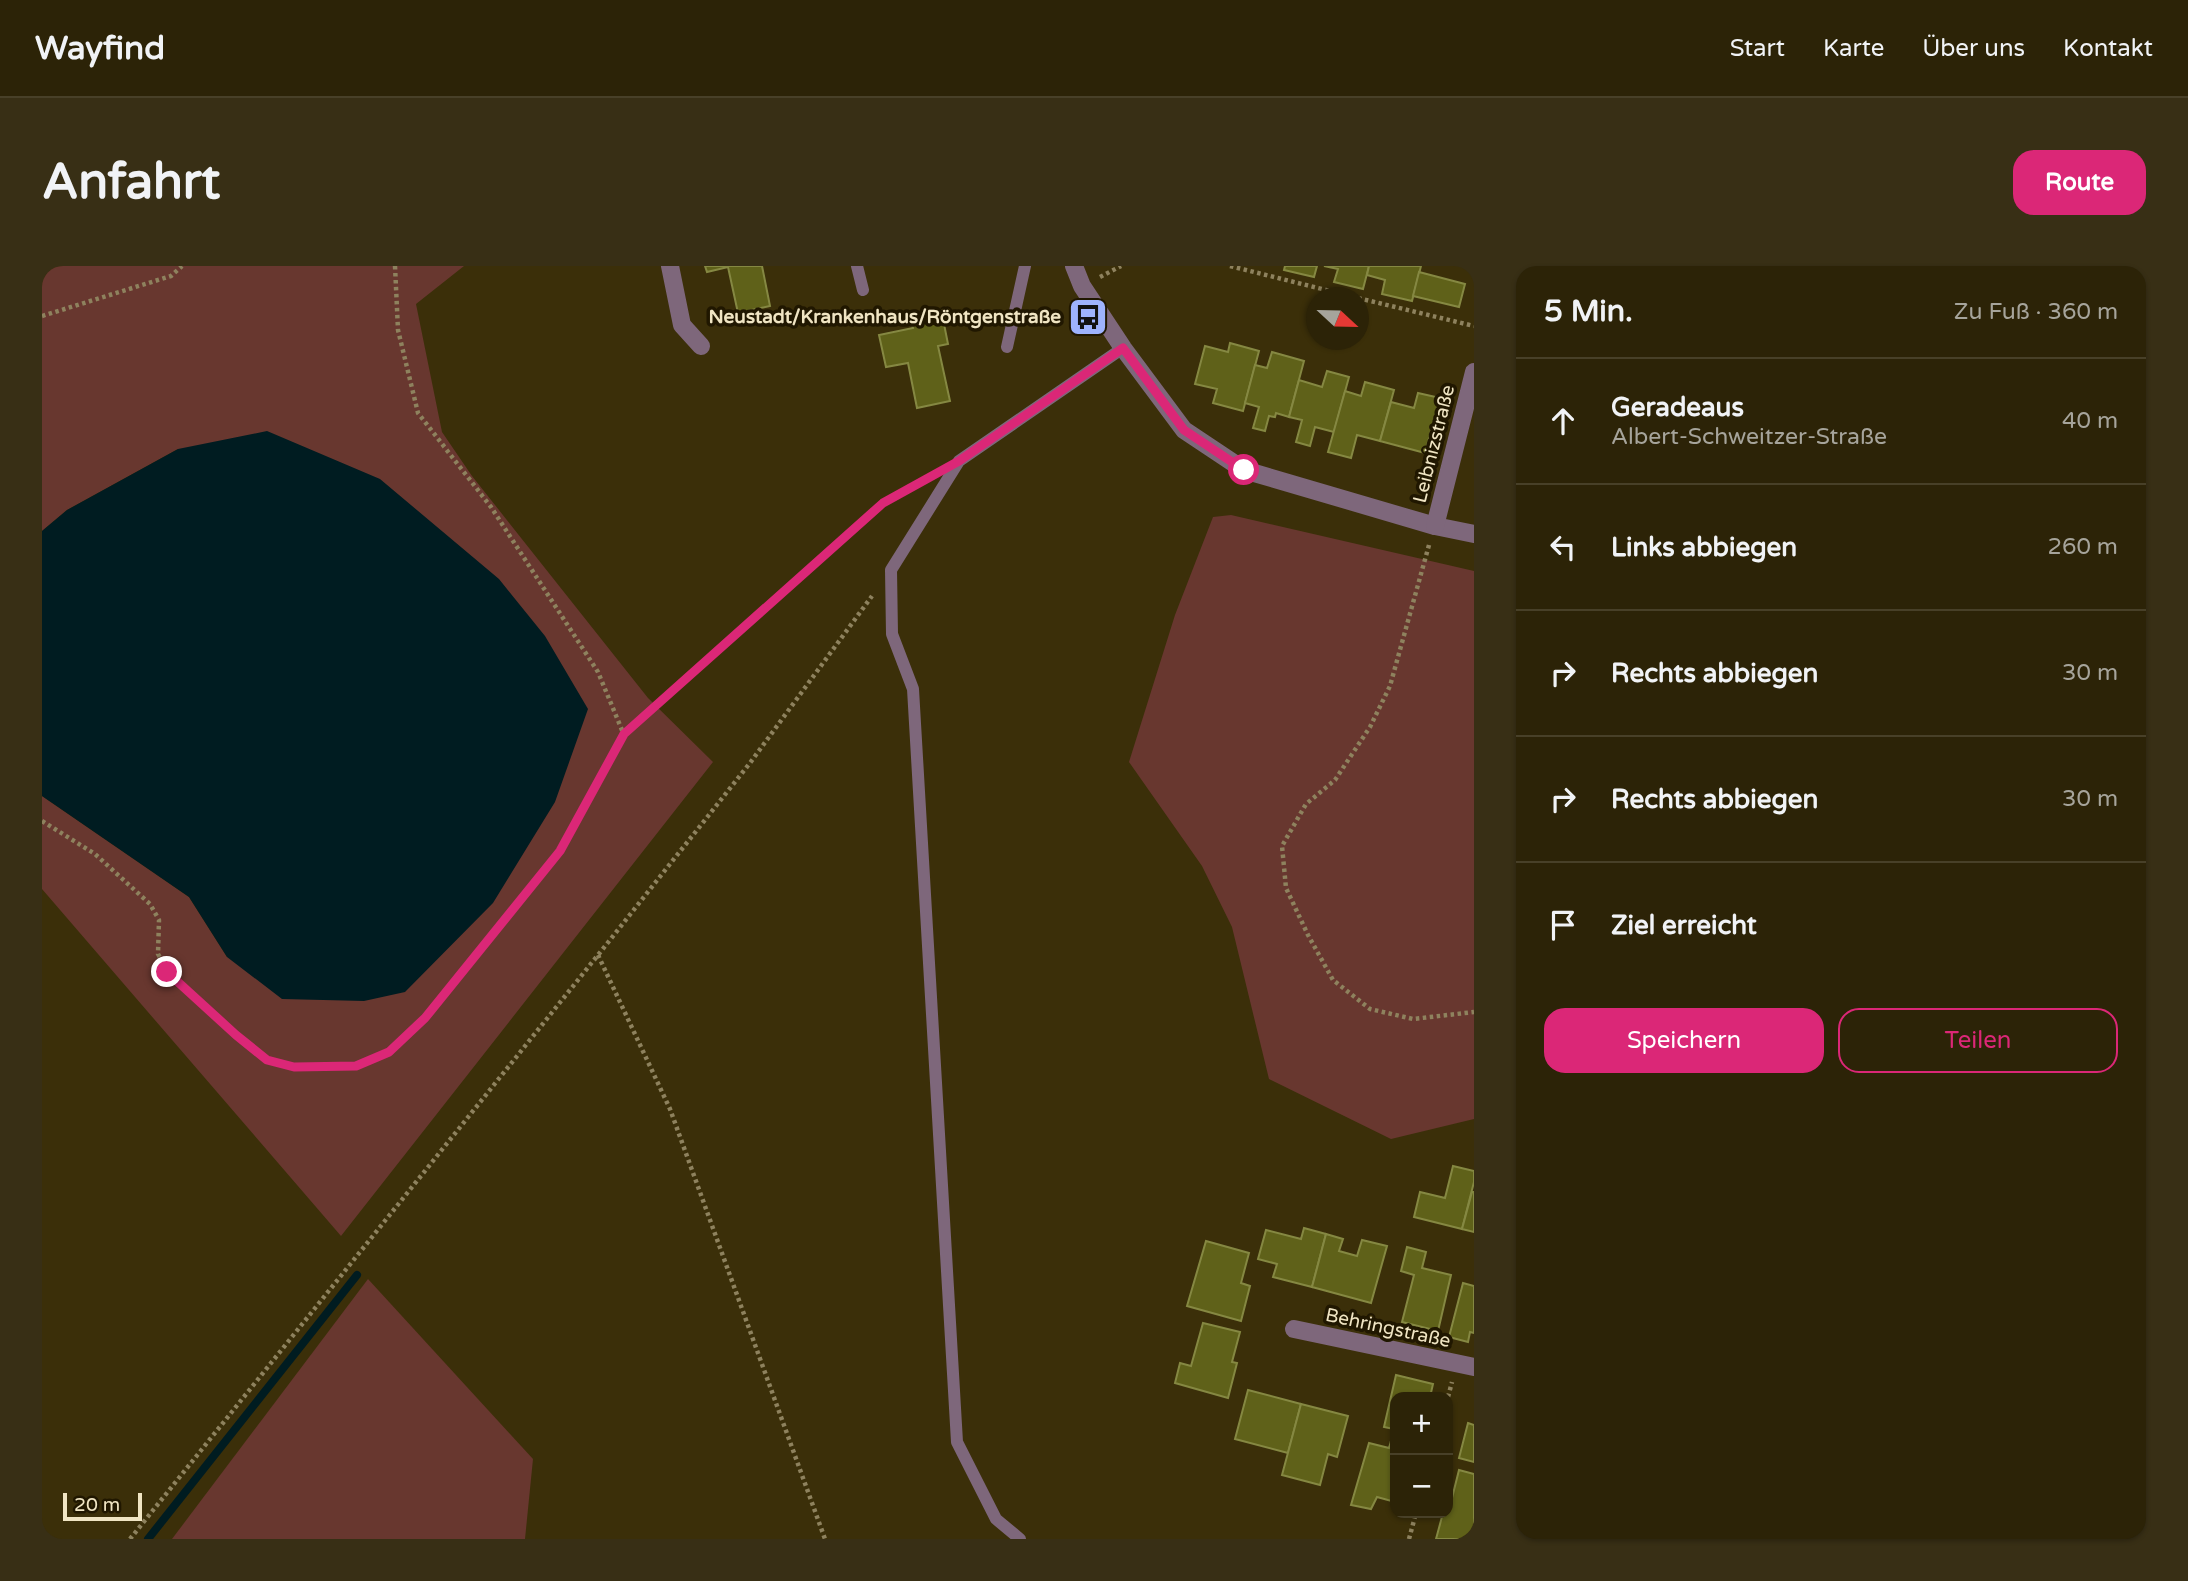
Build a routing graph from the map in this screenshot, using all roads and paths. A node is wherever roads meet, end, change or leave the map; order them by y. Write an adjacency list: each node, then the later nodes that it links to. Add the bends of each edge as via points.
1 (182, 266): 11 (path, via 170,276)
2 (395, 266): 21 (path, via 398,330 418,412 491,507 591,661)
3 (670, 266): 13 (street, via 682,325)
4 (857, 266): 9 (lane)
5 (1025, 266): 14 (lane)
6 (1074, 266): 15 (street)
7 (1230, 266): 8 (path)
8 (1314, 287)
9 (863, 290)
10 (1369, 301): 12 (path)
11 (42, 316)
12 (1474, 326)
13 (701, 346)
14 (1007, 347)
15 (1123, 348): 18 (street, via 1184,430 1244,470); 20 (lane, via 959,461)
16 (1474, 372): 18 (street, Leibnizstraße)
17 (926, 479): 21 (path, via 883,503)
18 (1435, 526): 19 (street); 24 (path, via 1390,686 1335,780 1306,804 1282,846 1283,860 1286,888 1333,980 1370,1009 1413,1019)
19 (1474, 534)
20 (891, 570): 23 (path, via 750,763); 30 (lane, via 892,634 913,689 957,1443 996,1519)
21 (624, 734): 22 (path, via 560,851 425,1018 389,1052 356,1066 294,1067 267,1060 167,972 158,954 159,920 150,904 95,854)
22 (42, 821)
23 (598, 956): 28 (path); 29 (path, via 670,1109)
24 (1474, 1012)
25 (1294, 1329): 26 (street, Behringstraße)
26 (1474, 1367)
27 (1415, 1518): 31 (path)
28 (130, 1539)
29 (825, 1539)
30 (1020, 1539)
31 (1409, 1539)

